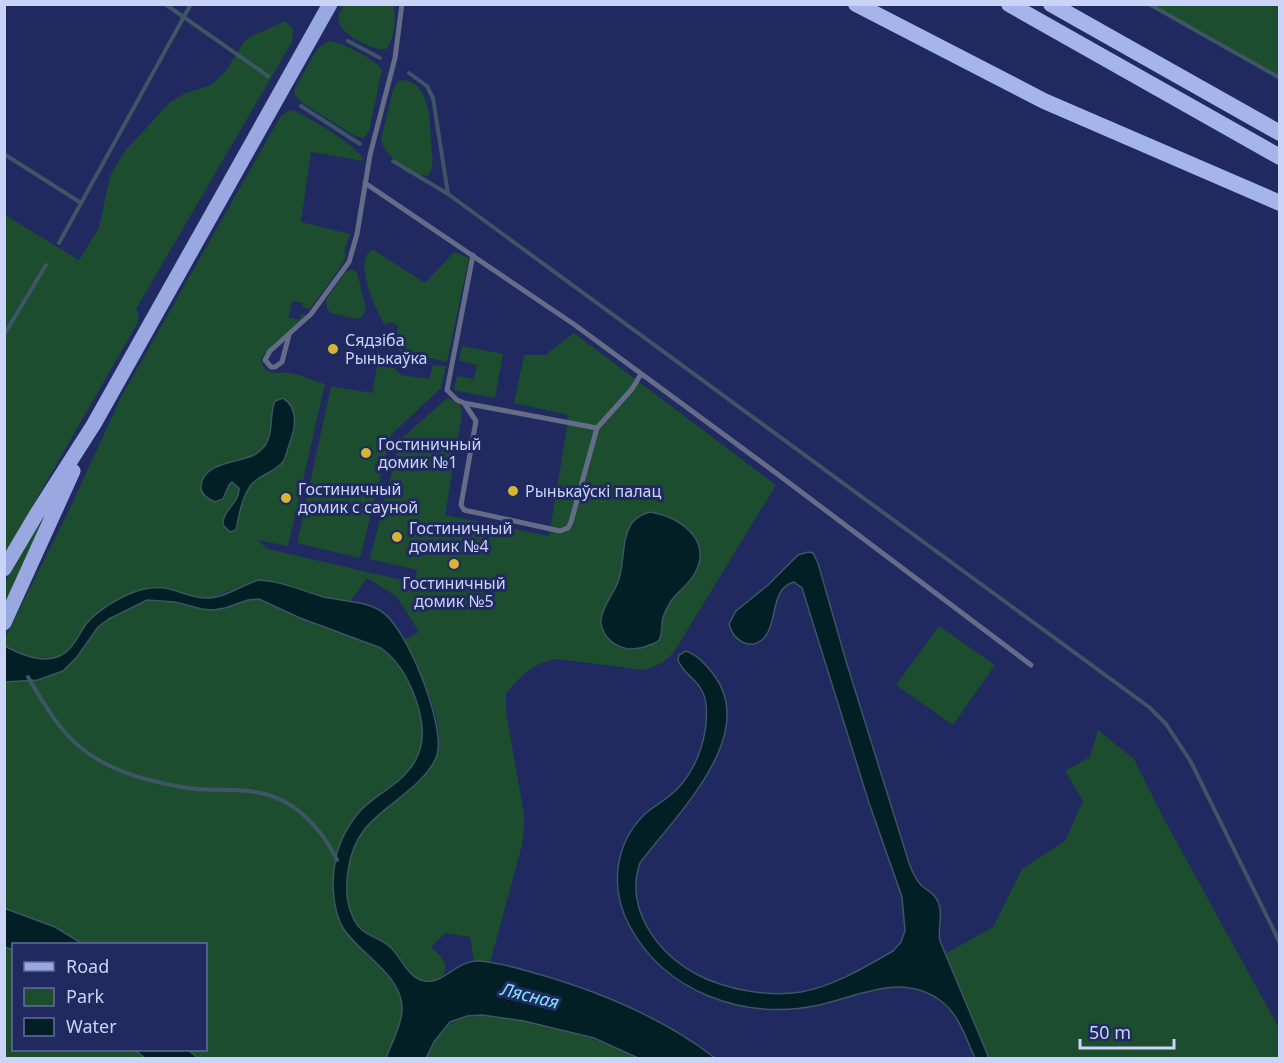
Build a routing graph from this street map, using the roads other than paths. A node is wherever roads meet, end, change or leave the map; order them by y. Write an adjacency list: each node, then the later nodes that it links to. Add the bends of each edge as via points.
1 (330, 4): 14 (main road)
2 (402, 4): 8 (lane, via 395,58)
3 (856, 4): 9 (highway, via 1044,101)
4 (1009, 4): 7 (highway)
5 (1052, 4): 6 (highway)
6 (1280, 133)
7 (1280, 157)
8 (365, 183): 10 (lane); 11 (lane, via 349,262 311,314)
9 (1280, 203)
10 (473, 255): 12 (lane); 13 (lane, via 447,390)
11 (289, 335): 11 (lane, via 266,356 271,366 282,362)
12 (640, 374): 15 (lane, via 632,389); 18 (lane)
13 (464, 403): 15 (lane); 15 (lane, via 476,421 461,505 464,510 560,531 571,522)
14 (94, 424): 16 (main road); 17 (main road)
15 (597, 428)
16 (7, 565)
17 (4, 623)
18 (1031, 665)

